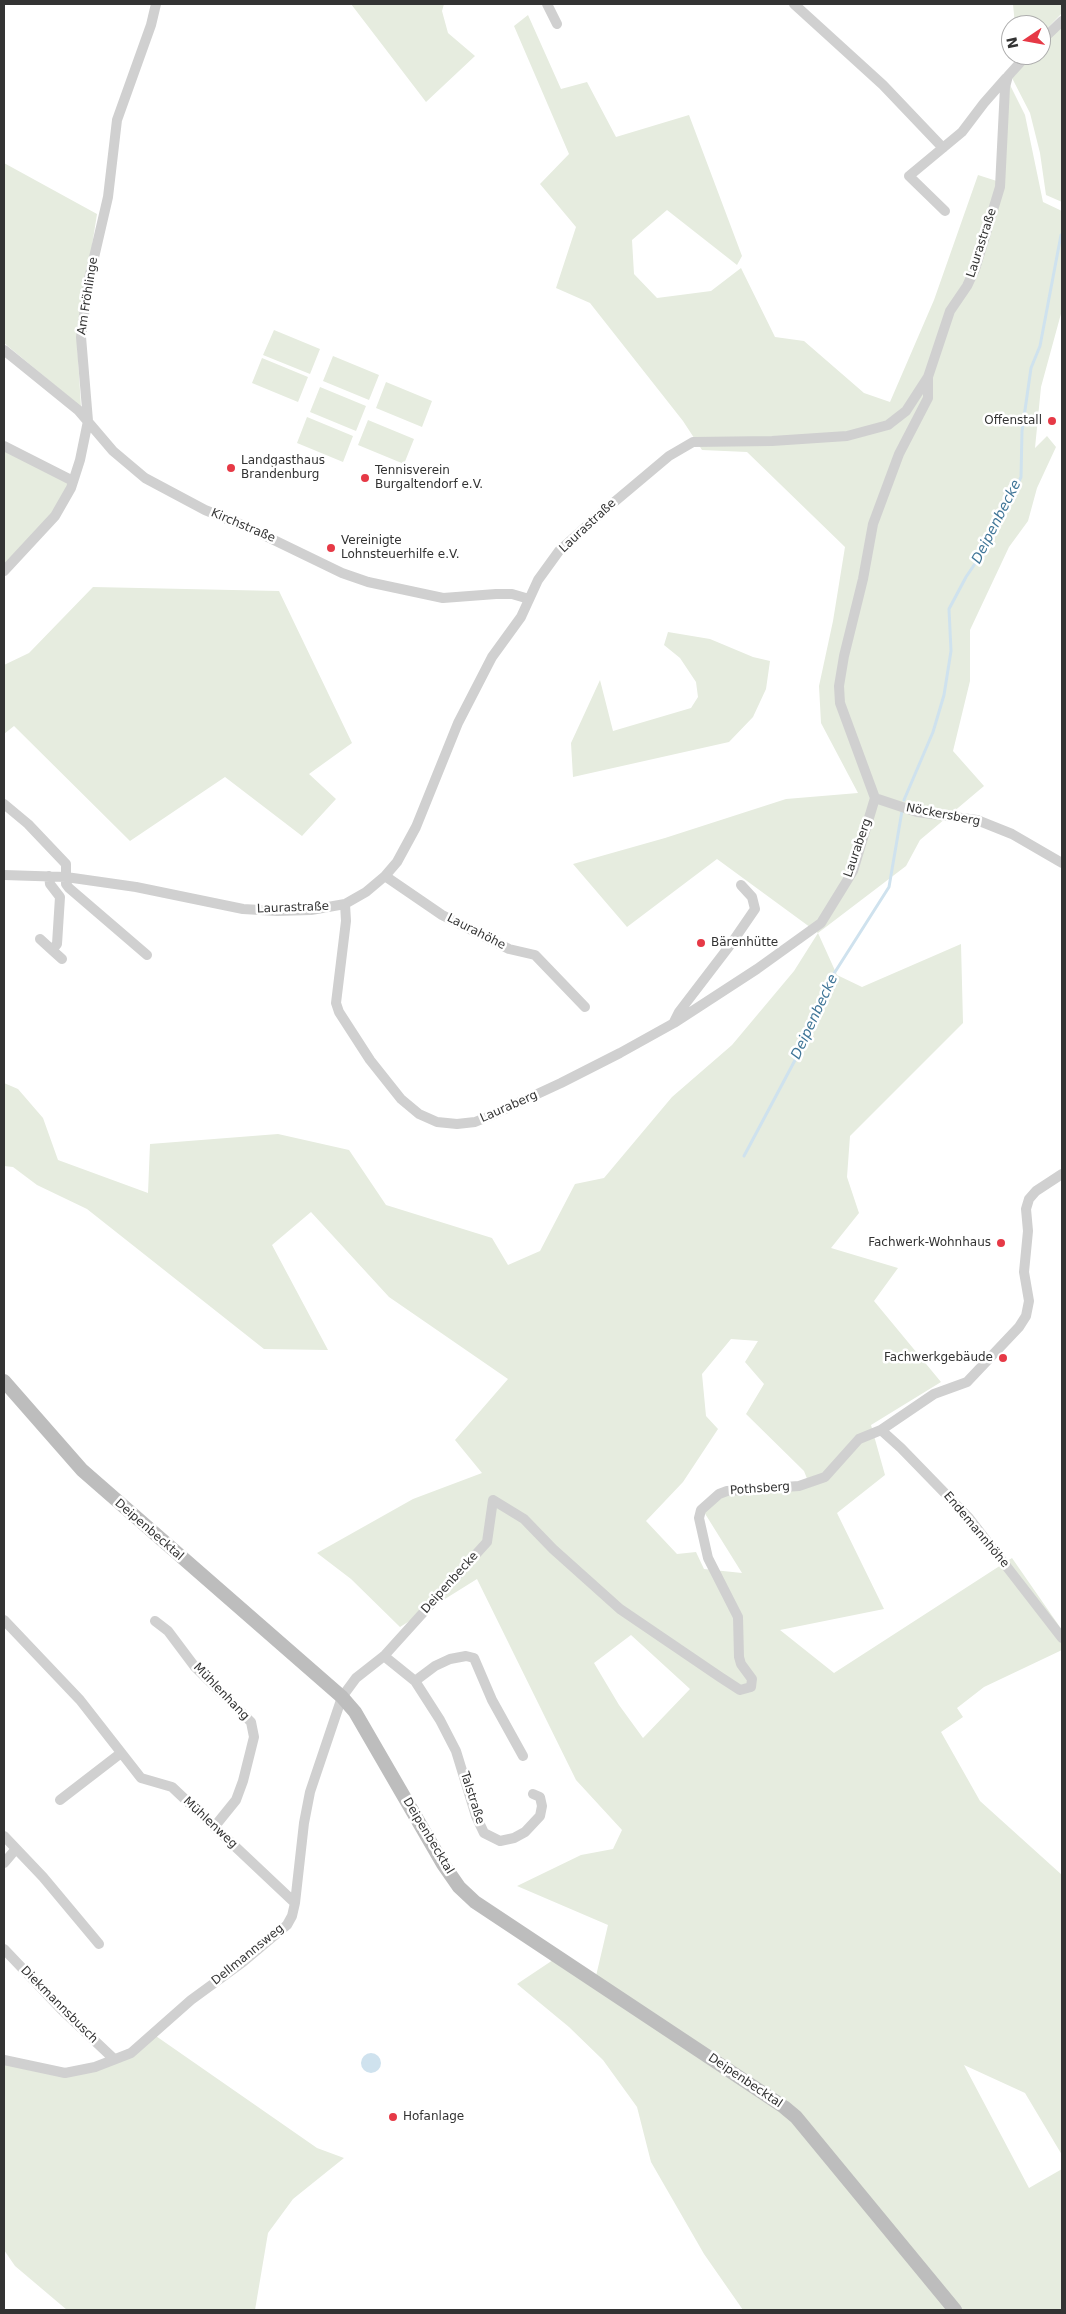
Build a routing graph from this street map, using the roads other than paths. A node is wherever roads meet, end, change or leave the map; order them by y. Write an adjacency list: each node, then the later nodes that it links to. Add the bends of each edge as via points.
1 (156, 4): 13 (street, Am Fröhlinge, via 117,120 108,197 89,279 81,347)
2 (547, 4): 5 (street)
3 (794, 4): 9 (street, via 889,91)
4 (1062, 20): 6 (street)
5 (557, 24)
6 (1051, 31)
7 (1018, 65): 8 (street)
8 (1008, 76): 9 (street, via 962,132); 12 (street, Laurastraße, via 1003,109 1000,187 975,268 968,286 950,311)
9 (943, 148): 10 (street, via 909,176)
10 (945, 211)
11 (4, 350): 13 (street, Kirchstraße)
12 (928, 377): 17 (street, Laurastraße, via 906,410 888,425 867,432 778,441 694,442 681,448 645,475 559,551); 18 (street, via 928,398 900,454 873,524 839,686 843,717)
13 (88, 421): 15 (street, Am Fröhlinge); 17 (street, Kirchstraße, via 113,451 144,478 205,510 342,572 368,582 443,598 512,594)
14 (4, 446): 15 (street)
15 (73, 481): 16 (street, Am Fröhlinge, via 55,516)
16 (4, 570)
17 (529, 599): 23 (street, Laurastraße, via 521,617 492,657 458,722 416,827 397,862)
18 (874, 798): 20 (street, Nöckersberg, via 917,812 978,820 1012,834); 32 (street, Lauraberg, via 852,871 821,923)
19 (4, 804): 24 (street, via 58,853 66,864)
20 (1062, 863)
21 (4, 875): 22 (street, Laurastraße)
22 (50, 876): 24 (street, Laurastraße); 28 (street, via 50,884 60,897 58,944)
23 (385, 876): 26 (street, Laurastraße); 31 (street, Laurahöhe, via 442,915 509,949 535,955)
24 (66, 877): 26 (street, Laurastraße, via 242,909 311,910); 29 (street, via 70,888)
25 (741, 885): 32 (street, via 752,898 755,909 678,1012)
26 (345, 904): 32 (street, Lauraberg, via 346,921 336,1003 339,1012 390,1087 419,1114 437,1122 475,1122 492,1115 569,1080)
27 (40, 939): 28 (street)
28 (52, 950): 30 (street)
29 (148, 956)
30 (62, 959)
31 (586, 1007)
32 (674, 1022)
33 (1062, 1174): 35 (street, Pothsberg, via 1036,1191 1026,1209 1028,1230 1024,1272 1029,1300 1023,1322 967,1382 934,1394)
34 (4, 1381): 42 (main road, Deipenbecktal, via 82,1470)
35 (881, 1430): 36 (street, Pothsberg, via 859,1439 834,1469 816,1481 799,1486 727,1491 700,1510 701,1533 708,1558 739,1621 739,1657 752,1679 751,1687 744,1690 720,1678 620,1610 553,1550 524,1519); 39 (street, Endemannhöhe, via 969,1518)
36 (493, 1500): 40 (street, Deipenbecke, via 488,1542)
37 (4, 1620): 43 (street, Mühlenweg, via 80,1700)
38 (155, 1622): 47 (street, Mühlenhang, via 168,1631 195,1666 251,1722 254,1737 243,1781 236,1800)
39 (1062, 1638)
40 (384, 1656): 41 (street, Talstraße); 42 (street, via 356,1678)
41 (415, 1681): 44 (street, via 450,1659 474,1658 492,1700); 45 (street, Talstraße, via 456,1751 484,1833 500,1841 525,1832 540,1816 540,1797)
42 (342, 1697): 51 (street, Dellmannsweg, via 310,1792); 56 (main road, Deipenbecktal, via 355,1712 438,1857 459,1887 790,2112)
43 (121, 1753): 46 (street); 47 (street, Mühlenweg, via 141,1778 172,1787)
44 (523, 1756)
45 (533, 1794)
46 (60, 1800)
47 (214, 1826): 51 (street, Mühlenweg)
48 (4, 1836): 49 (street)
49 (15, 1850): 50 (street); 52 (street, via 43,1877)
50 (4, 1863)
51 (295, 1902): 54 (street, Dellmannsweg, via 292,1916 280,1933 191,2000 143,2045)
52 (99, 1944)
53 (4, 1949): 54 (street, Diekmannsbusch)
54 (114, 2059): 55 (street, Dellmannsweg, via 65,2073)
55 (4, 2060)
56 (955, 2310)

